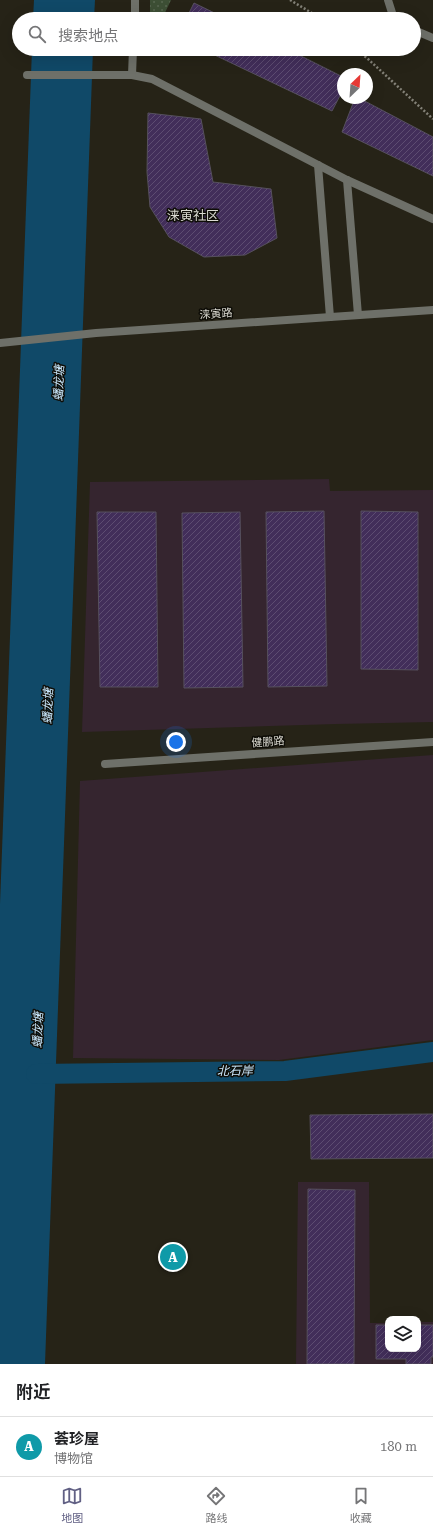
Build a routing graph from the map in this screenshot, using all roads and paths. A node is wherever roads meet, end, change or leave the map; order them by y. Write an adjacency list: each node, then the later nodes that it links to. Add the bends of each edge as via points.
1 (135, 0): 4 (street)
2 (290, 0): 5 (path)
3 (388, 0): 6 (street)
4 (134, 12)
5 (311, 12)
6 (392, 12)
7 (421, 33): 8 (street)
8 (433, 38)
9 (133, 56): 12 (street)
10 (363, 56): 13 (path)
11 (27, 75): 12 (street)
12 (132, 75): 14 (street, via 152,79)
13 (433, 119)
14 (318, 165): 15 (street); 19 (street)
15 (347, 180): 16 (street); 18 (street)
16 (433, 219)
17 (433, 310): 18 (street, 涞寅路)
18 (358, 315): 19 (street, 涞寅路)
19 (330, 317): 20 (street, 涞寅路, via 96,333)
20 (0, 343)
21 (433, 742): 22 (street, 健鹏路)
22 (105, 764)

